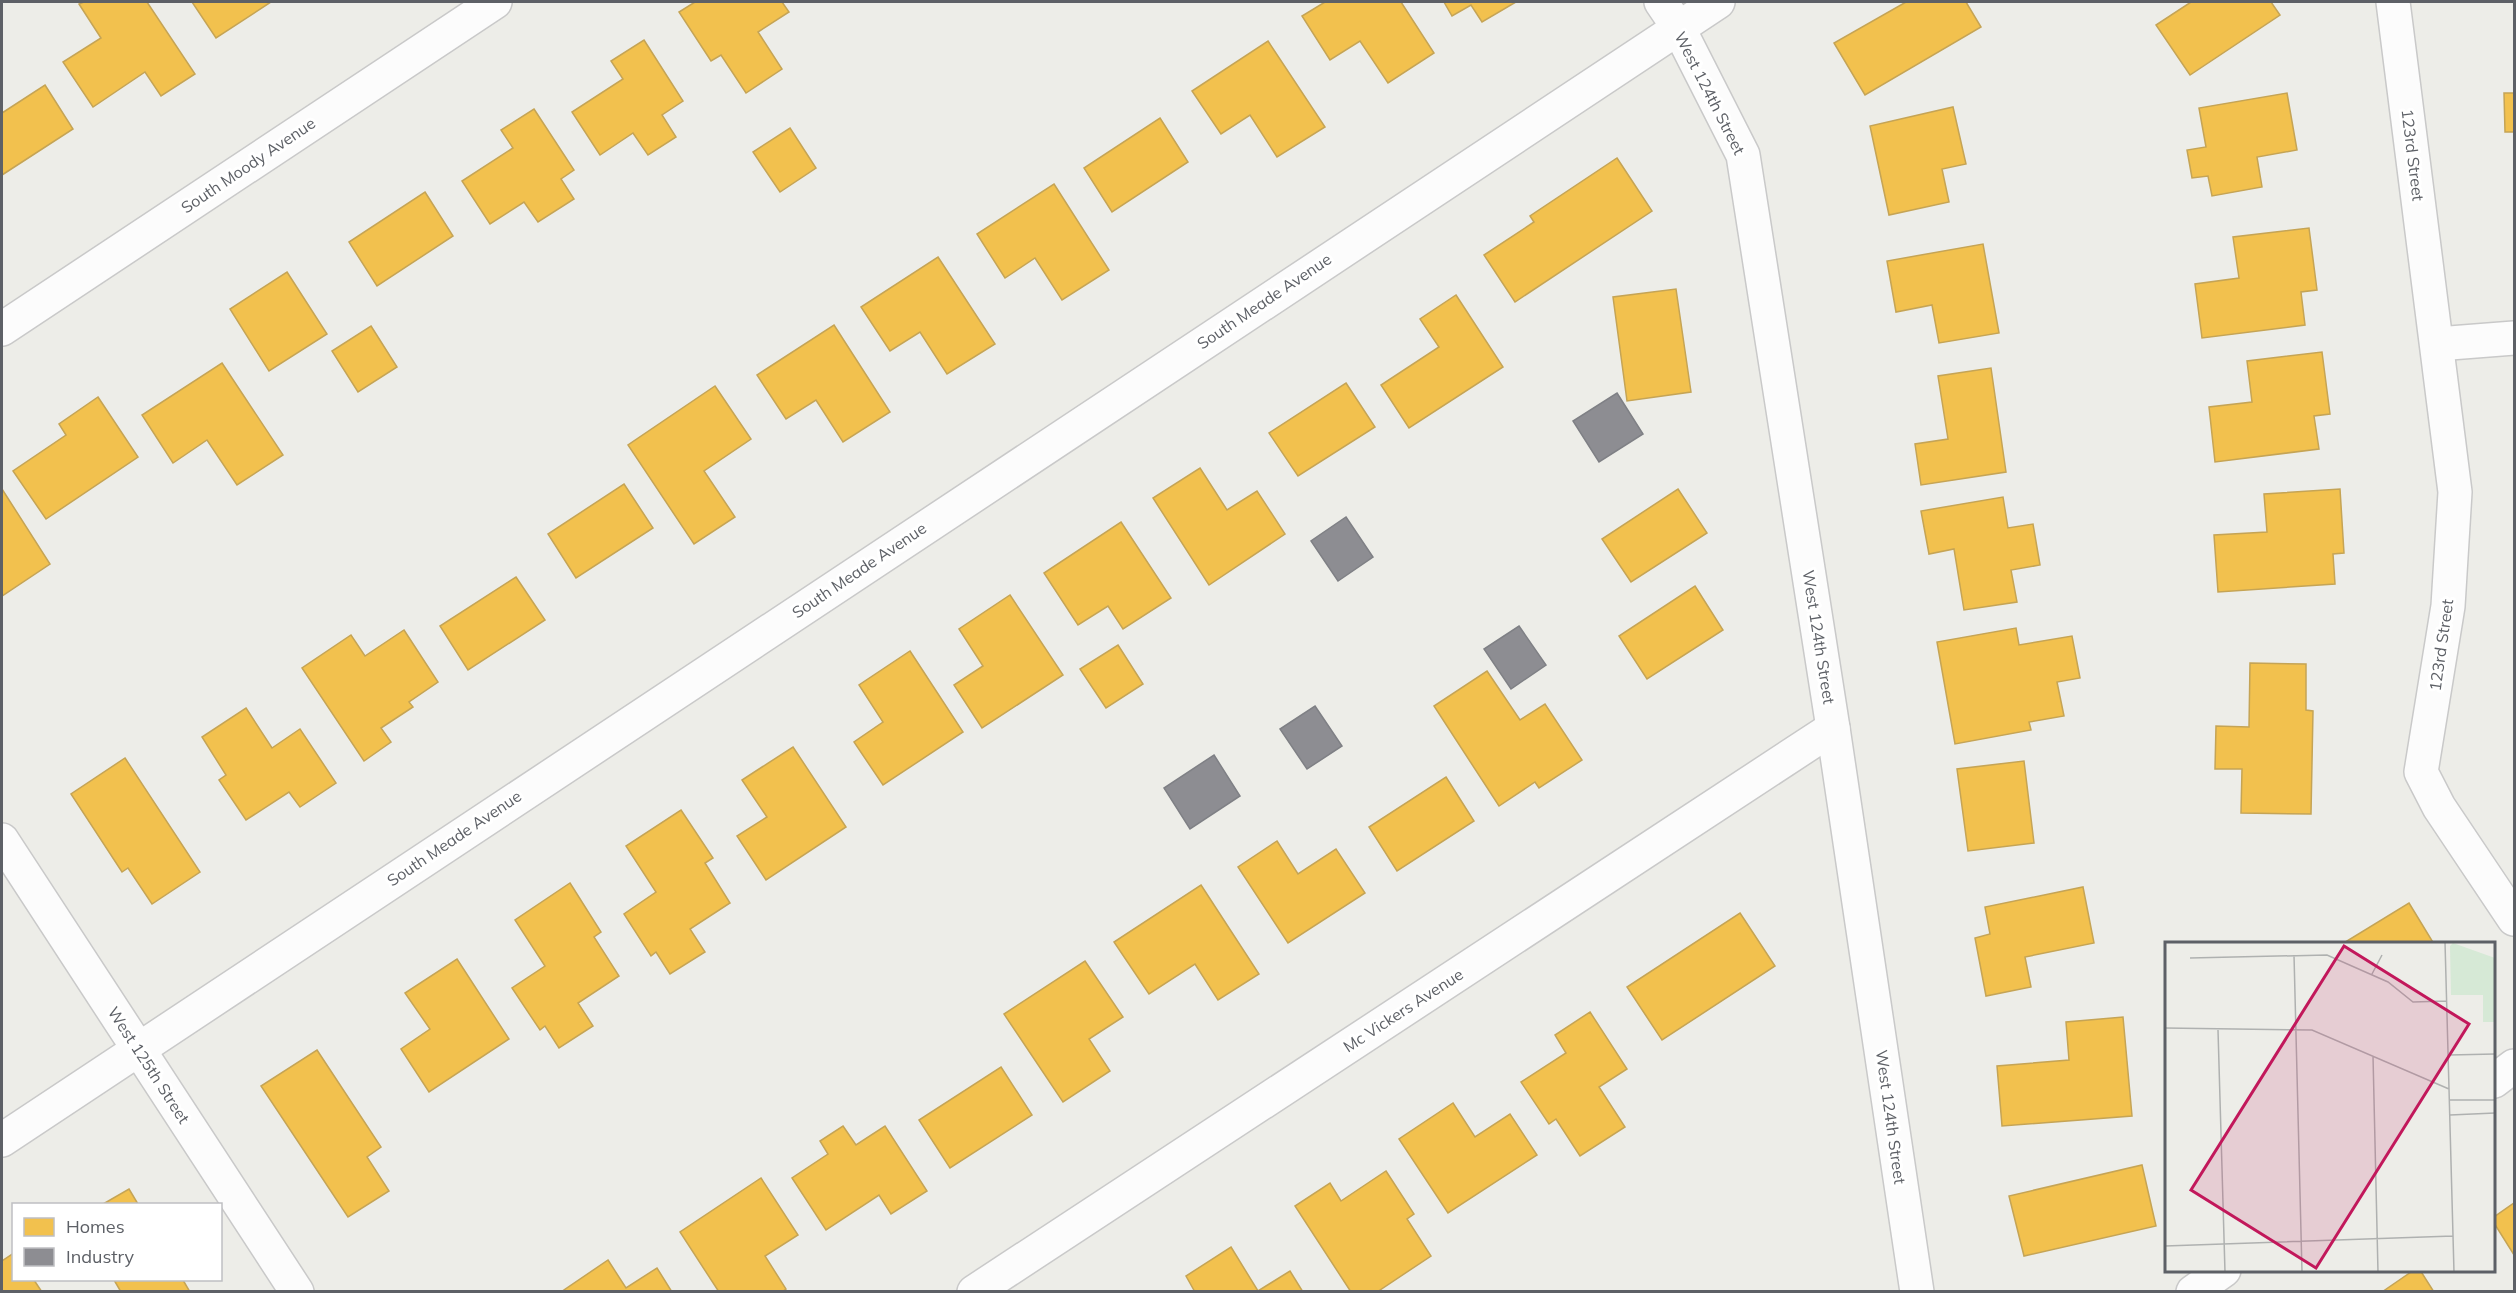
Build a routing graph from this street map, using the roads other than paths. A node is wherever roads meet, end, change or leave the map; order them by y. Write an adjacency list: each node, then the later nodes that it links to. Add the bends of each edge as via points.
1 (495, 2): 5 (street, South Moody Avenue)
2 (1718, 2): 4 (street, South Meade Avenue)
3 (2393, 2): 7 (street, 123rd Street)
4 (1669, 14): 8 (street, West 124th Street, via 1743,155); 11 (street, South Meade Avenue)
5 (2, 329)
6 (2514, 338): 7 (street)
7 (2437, 344): 10 (street, 123rd Street, via 2455,492 2448,606 2421,772 2439,807)
8 (1833, 729): 18 (street, Mc Vickers Avenue); 19 (street, West 124th Street)
9 (2, 840): 11 (street, West 125th Street)
10 (2514, 919)
11 (138, 1047): 14 (street, South Meade Avenue); 17 (street, West 125th Street)
12 (2514, 1066): 13 (street)
13 (2495, 1080)
14 (2, 1140)
15 (2220, 1272): 16 (street)
16 (2196, 1291)
17 (297, 1292)
18 (974, 1292)
19 (1917, 1292)

